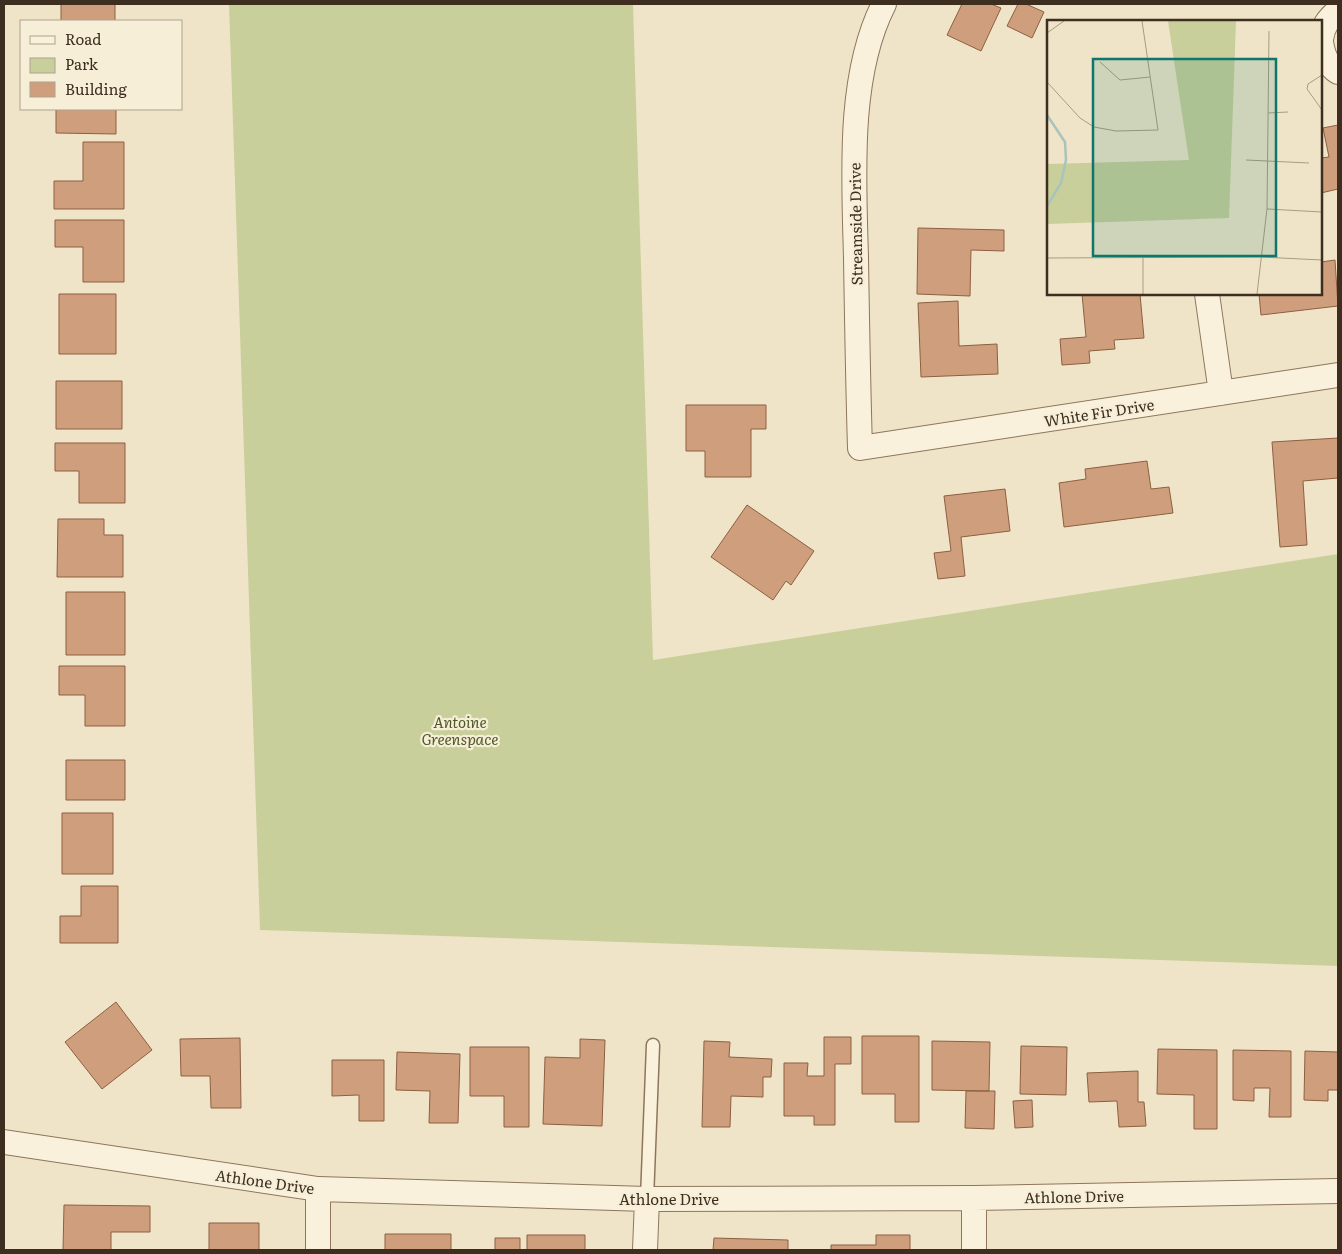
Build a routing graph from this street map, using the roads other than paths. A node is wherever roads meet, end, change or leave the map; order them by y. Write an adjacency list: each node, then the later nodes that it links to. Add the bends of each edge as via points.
1 (884, 4): 9 (street, Streamside Drive, via 871,36 863,72 854,160)
2 (1338, 11): 3 (street, via 1323,29)
3 (1322, 38)
4 (1322, 50): 5 (street, via 1327,62)
5 (1338, 72)
6 (1207, 295): 8 (street)
7 (1338, 375): 8 (street, White Fir Drive)
8 (1221, 393): 9 (street, White Fir Drive)
9 (860, 448)
10 (653, 1044): 15 (lane)
11 (4, 1142): 12 (street, Athlone Drive)
12 (318, 1189): 15 (street, Athlone Drive); 16 (street)
13 (1338, 1191): 14 (street, Athlone Drive)
14 (974, 1198): 15 (street, Athlone Drive); 18 (street)
15 (646, 1199): 17 (street)
16 (318, 1250)
17 (644, 1250)
18 (974, 1250)

